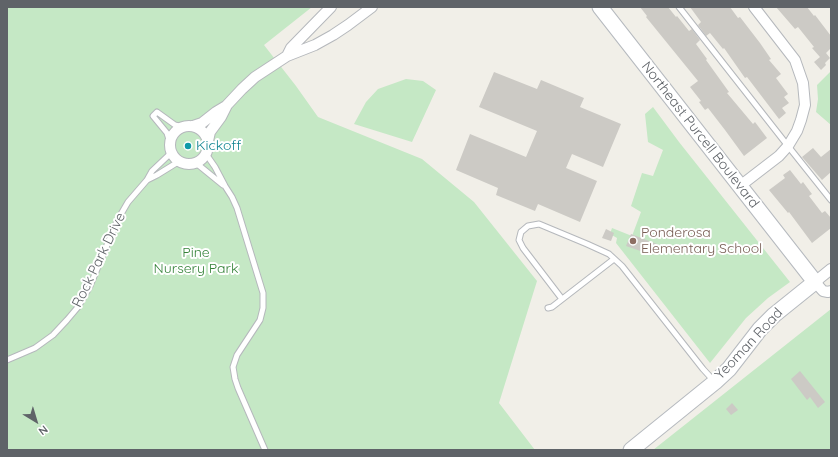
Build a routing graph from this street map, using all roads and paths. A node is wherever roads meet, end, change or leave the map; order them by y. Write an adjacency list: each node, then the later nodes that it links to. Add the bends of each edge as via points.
1 (331, 7): 6 (street, via 291,48)
2 (372, 7): 6 (street, via 333,35)
3 (600, 7): 19 (street, Northeast Purcell Boulevard)
4 (680, 7): 12 (lane)
5 (754, 7): 12 (street, via 795,60 803,83 805,105 797,131)
6 (287, 56): 7 (street, via 255,77)
7 (228, 105): 8 (street, via 202,123); 10 (street, via 210,132)
8 (193, 126): 9 (street); 10 (street, via 203,131)
9 (183, 127): 11 (street, via 174,133); 11 (lane, via 175,125 157,112 153,116 167,134)
10 (208, 141): 14 (street)
11 (170, 143): 13 (street)
12 (788, 146): 19 (street); 20 (lane)
13 (171, 153): 15 (street); 17 (lane, Rock Park Drive, via 152,171)
14 (206, 154): 16 (street); 18 (lane)
15 (178, 162): 16 (street, via 190,165); 17 (lane, Rock Park Drive)
16 (196, 162): 18 (lane)
17 (147, 180): 27 (lane, Rock Park Drive, via 128,202 117,221 90,286 78,307 53,335 35,348)
18 (225, 186): 29 (lane, via 237,208 263,293 260,320 237,355 233,367 238,388)
19 (740, 186): 23 (street, Northeast Purcell Boulevard)
20 (831, 200)
21 (614, 259): 25 (lane); 25 (lane, via 609,254 539,224 528,226 521,232 519,240); 28 (lane)
22 (831, 269): 23 (street, Yeoman Road)
23 (815, 282): 24 (street, via 823,291); 28 (street, Yeoman Road, via 774,315)
24 (831, 291)
25 (562, 299): 26 (lane)
26 (548, 308)
27 (7, 360)
28 (715, 382): 30 (street, Yeoman Road)
29 (265, 450)
30 (631, 450)

